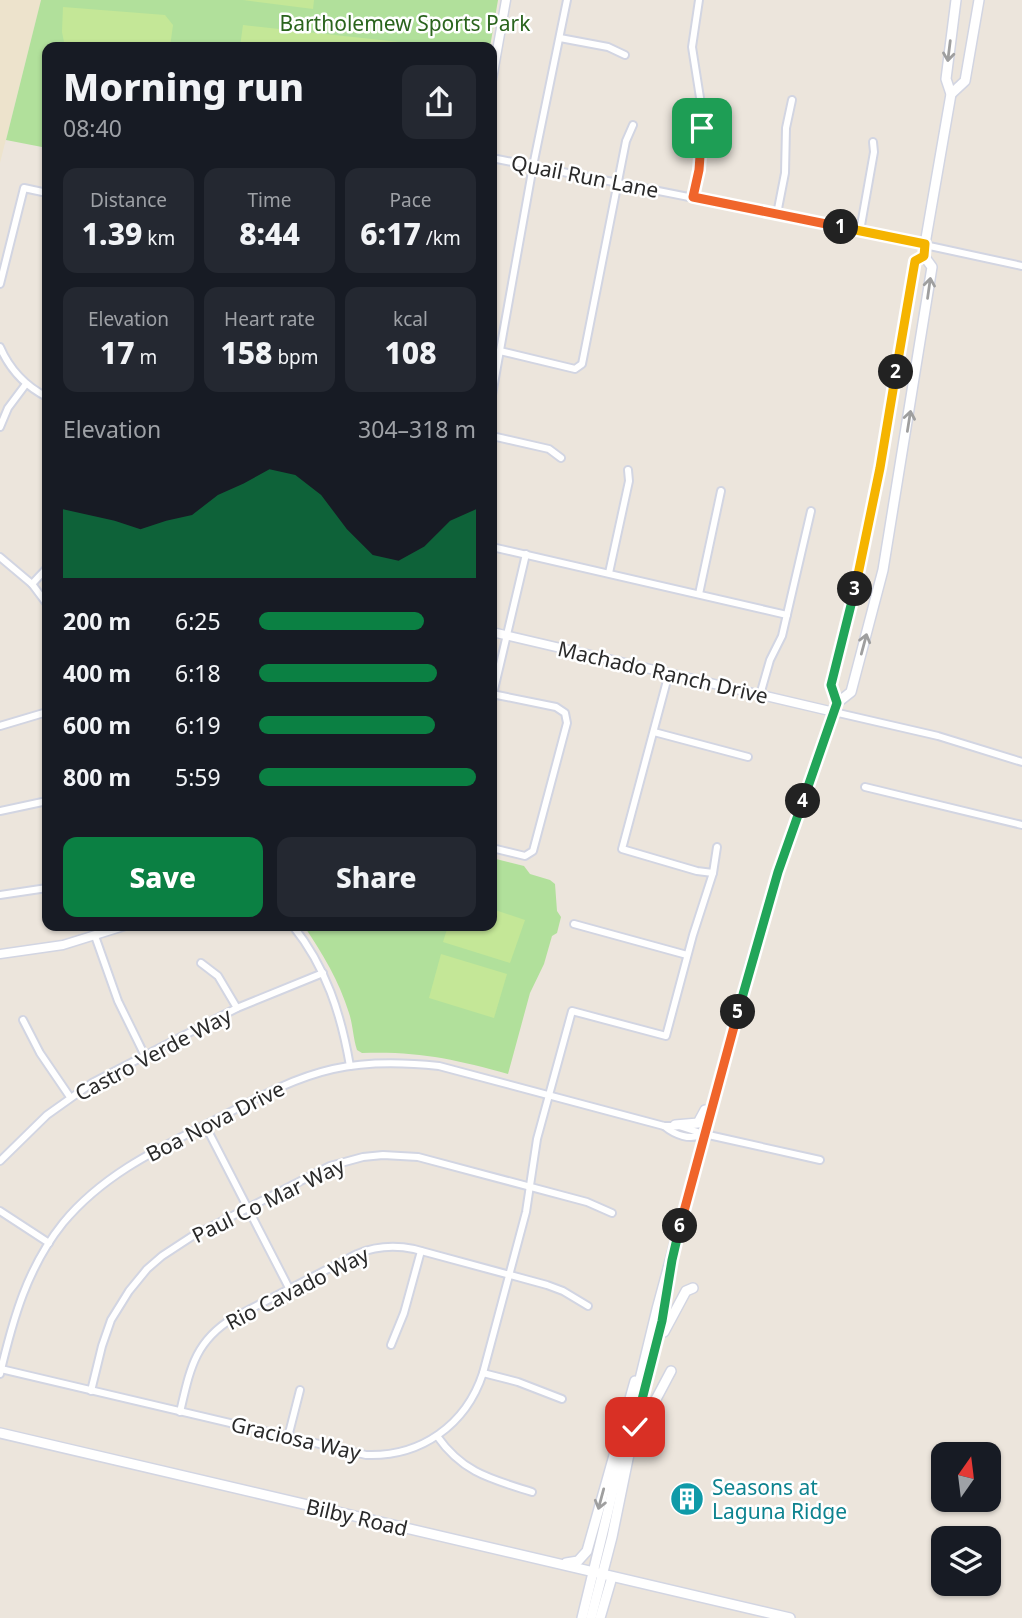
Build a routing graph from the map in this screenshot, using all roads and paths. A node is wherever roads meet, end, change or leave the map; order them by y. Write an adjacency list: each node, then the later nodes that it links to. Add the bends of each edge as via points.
1 (506, 0): 7 (street)
2 (567, 0): 6 (street)
3 (699, 0): 17 (street, via 692,47 702,140)
4 (956, 0): 9 (main road, one-way to 9, via 946,79)
5 (979, 0): 9 (main road, via 965,81)
6 (560, 38): 8 (street); 14 (street)
7 (497, 51)
8 (625, 55)
9 (951, 94): 20 (main road)
10 (792, 100): 18 (street)
11 (633, 125): 15 (street)
12 (873, 142): 19 (street)
13 (497, 159): 14 (street, Quail Run Lane)
14 (533, 166): 15 (street, Quail Run Lane); 25 (street)
15 (617, 183): 17 (street, Quail Run Lane); 25 (street, via 582,364 575,369)
16 (42, 192): 23 (street, via 24,188)
17 (693, 197): 18 (street, Quail Run Lane)
18 (777, 214): 19 (street, Quail Run Lane)
19 (860, 231): 20 (street, Quail Run Lane)
20 (925, 244): 21 (main road); 22 (street, Quail Run Lane)
21 (924, 256): 50 (main road, via 915,261 876,493 831,685); 50 (main road, one-way to 21, via 851,692 883,570 932,267)
22 (1022, 266)
23 (0, 284)
24 (0, 347): 27 (street)
25 (500, 351): 26 (street)
26 (497, 368)
27 (26, 384): 28 (street); 29 (street)
28 (42, 394)
29 (0, 427)
30 (497, 437): 31 (street, via 549,449)
31 (561, 458)
32 (628, 470): 39 (street)
33 (721, 491): 41 (street)
34 (811, 511): 43 (street)
35 (497, 548): 36 (street)
36 (526, 554): 39 (street); 45 (street)
37 (0, 557): 40 (street)
38 (42, 573): 40 (street)
39 (609, 573): 41 (street)
40 (32, 584): 42 (street)
41 (699, 594): 43 (street)
42 (42, 597)
43 (787, 615): 49 (street)
44 (497, 633): 45 (street, Machado Ranch Drive)
45 (508, 636): 46 (street, Machado Ranch Drive); 47 (street)
46 (670, 673): 49 (street, Machado Ranch Drive); 53 (street)
47 (497, 676)
48 (497, 695): 61 (street, via 556,707 565,713 567,723 533,851 526,856)
49 (760, 695): 50 (street, Machado Ranch Drive)
50 (835, 708): 55 (street); 79 (main road, via 778,872)
51 (42, 713): 52 (street)
52 (0, 726)
53 (654, 732): 54 (street); 62 (street, via 622,849)
54 (748, 757)
55 (1022, 762)
56 (865, 787): 59 (street)
57 (42, 802): 58 (street)
58 (0, 810)
59 (1022, 825)
60 (718, 847): 62 (street)
61 (497, 849)
62 (713, 873): 70 (street)
63 (42, 889): 64 (street)
64 (0, 895)
65 (574, 924): 70 (street)
66 (110, 931): 68 (street)
67 (296, 931): 72 (street)
68 (95, 936): 69 (street); 75 (street, via 118,1001)
69 (0, 954)
70 (687, 955): 77 (street, Graciosa Way, via 666,1036 572,1010)
71 (201, 963): 73 (street, via 218,976)
72 (323, 973): 73 (street, Castro Verde Way); 76 (street, via 339,1012)
73 (237, 1008): 75 (street, Castro Verde Way)
74 (23, 1020): 78 (street)
75 (145, 1055): 78 (street, Castro Verde Way)
76 (350, 1066): 77 (street, Boa Nova Drive, via 399,1062 439,1066); 80 (street, Boa Nova Drive, via 297,1080)
77 (549, 1095): 82 (street, Boa Nova Drive); 86 (street, Graciosa Way)
78 (70, 1097): 85 (street, Castro Verde Way, via 32,1127)
79 (713, 1101): 81 (main road, via 698,1124); 83 (main road)
80 (205, 1125): 87 (street); 90 (street, Boa Nova Drive, via 113,1177 81,1204)
81 (675, 1125): 82 (street); 83 (street)
82 (664, 1126): 83 (street, Boa Nova Drive, via 689,1137)
83 (704, 1134): 84 (street); 92 (main road)
84 (820, 1160)
85 (0, 1161)
86 (530, 1186): 87 (street, Paul Co Mar Way, via 432,1160 383,1155 330,1166); 89 (street, Paul Co Mar Way); 93 (street, Graciosa Way)
87 (247, 1208): 94 (street); 104 (street, Paul Co Mar Way, via 173,1247 137,1280 111,1320)
88 (0, 1211): 90 (street)
89 (612, 1213)
90 (49, 1243): 101 (street, Boa Nova Drive, via 19,1301)
91 (421, 1251): 93 (street, Rio Cavado Way); 94 (street, Rio Cavado Way, via 387,1246 365,1250); 97 (street)
92 (672, 1260): 98 (main road); 99 (main road)
93 (509, 1275): 96 (street, Rio Cavado Way, via 563,1291); 102 (street, Graciosa Way)
94 (289, 1289): 106 (street, Rio Cavado Way, via 233,1318 208,1338 190,1370)
95 (693, 1289): 98 (main road, via 686,1291)
96 (588, 1306)
97 (391, 1345)
98 (656, 1346): 110 (main road)
99 (644, 1364): 112 (main road, one-way to 112, via 629,1395 587,1551 574,1562); 113 (main road)
100 (671, 1371): 110 (main road)
101 (1, 1372): 104 (street, Graciosa Way)
102 (483, 1373): 105 (street); 108 (street, Graciosa Way, via 464,1411)
103 (300, 1390): 109 (street)
104 (91, 1391): 106 (street, Graciosa Way)
105 (562, 1399)
106 (180, 1412): 109 (street, Graciosa Way)
107 (0, 1433): 112 (main road, Bilby Road)
108 (437, 1436): 109 (street, Graciosa Way, via 403,1451 376,1455); 111 (street, via 456,1459 476,1473)
109 (288, 1437)
110 (630, 1449): 113 (main road)
111 (532, 1492)
112 (550, 1563): 113 (main road, Bilby Road)
113 (602, 1575): 114 (main road, Bilby Road); 115 (main road); 116 (main road); 117 (main road)
114 (715, 1602): 118 (main road, Bilby Road); 119 (main road, Bilby Road)
115 (582, 1618)
116 (591, 1618)
117 (600, 1618)
118 (767, 1618)
119 (790, 1618)

